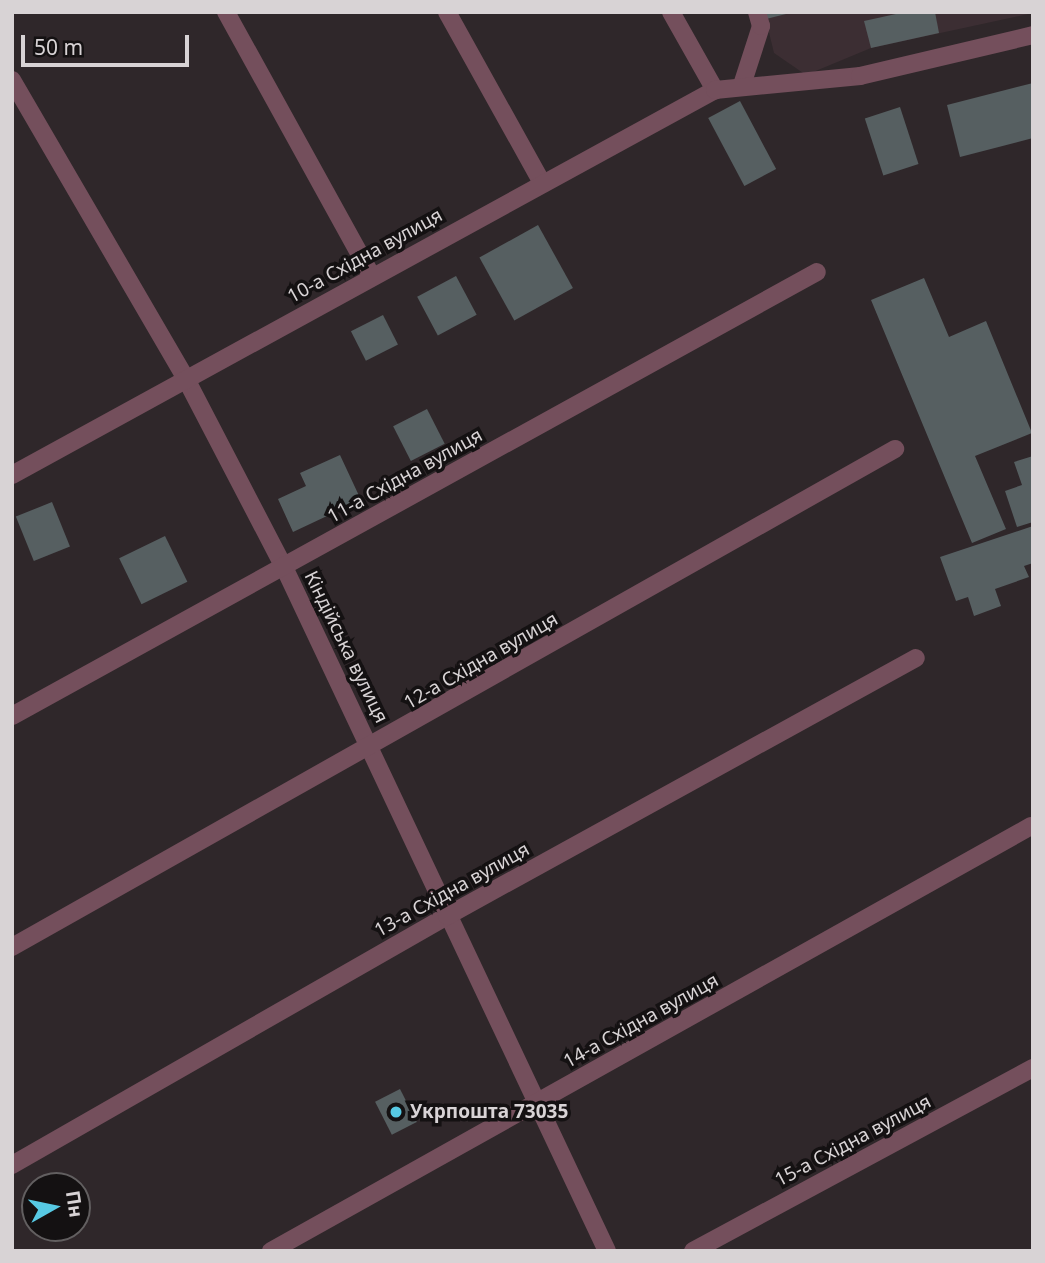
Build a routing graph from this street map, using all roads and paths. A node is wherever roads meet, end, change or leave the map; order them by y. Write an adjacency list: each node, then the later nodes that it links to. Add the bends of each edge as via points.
1 (226, 12): 11 (street)
2 (447, 12): 9 (street)
3 (671, 12): 8 (street)
4 (757, 12): 7 (street, via 761,26)
5 (1033, 35): 7 (street, 10-а Східна вулиця, via 860,76)
6 (12, 80): 12 (street, Кіндійська вулиця)
7 (742, 85): 8 (street, 10-а Східна вулиця)
8 (715, 90): 9 (street, 10-а Східна вулиця)
9 (542, 183): 11 (street, 10-а Східна вулиця)
10 (817, 272): 15 (street, 11-а Східна вулиця)
11 (372, 276): 12 (street, 10-а Східна вулиця)
12 (186, 379): 14 (street, 10-а Східна вулиця); 15 (street, Кіндійська вулиця)
13 (895, 449): 18 (street, 12-а Східна вулиця)
14 (12, 475)
15 (284, 567): 17 (street, 11-а Східна вулиця); 18 (street, Кіндійська вулиця)
16 (916, 658): 20 (street, 13-а Східна вулиця)
17 (12, 716)
18 (371, 748): 20 (street, Кіндійська вулиця); 21 (street, 12-а Східна вулиця)
19 (1031, 826): 23 (street, 14-а Східна вулиця)
20 (446, 916): 23 (street, Кіндійська вулиця); 24 (street, 13-а Східна вулиця)
21 (12, 947)
22 (1033, 1068): 27 (street, 15-а Східна вулиця)
23 (536, 1105): 25 (street, 14-а Східна вулиця); 26 (street, Кіндійська вулиця)
24 (12, 1165)
25 (271, 1251)
26 (607, 1251)
27 (692, 1251)

